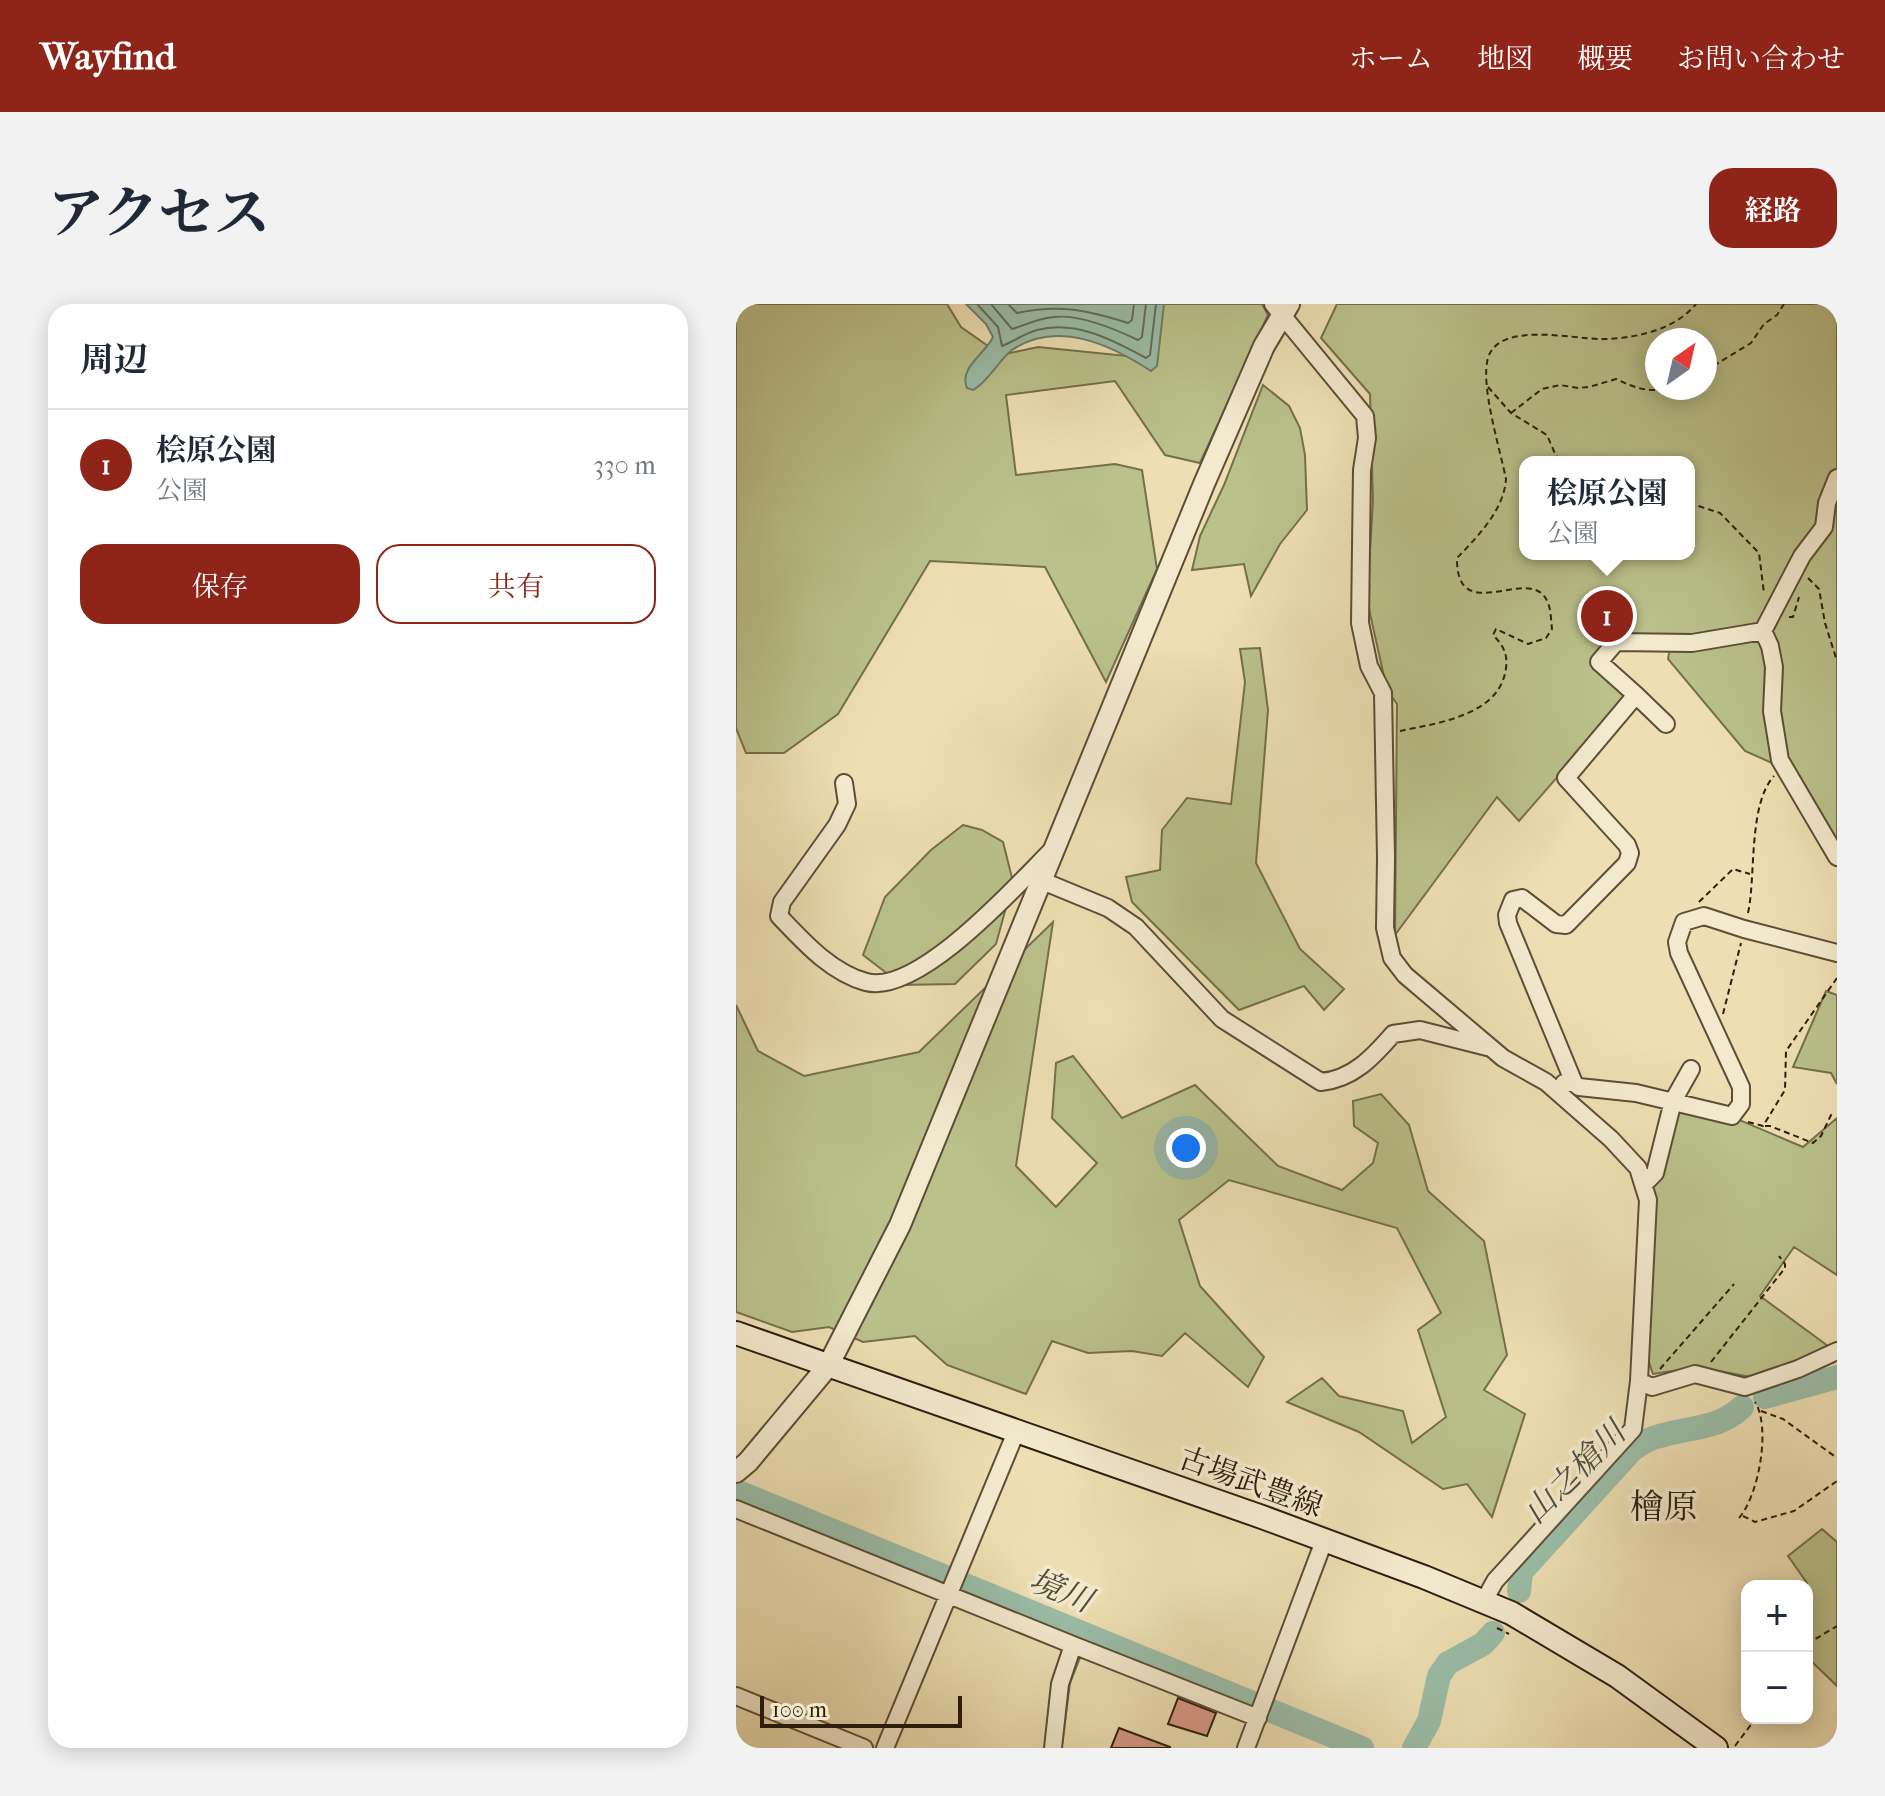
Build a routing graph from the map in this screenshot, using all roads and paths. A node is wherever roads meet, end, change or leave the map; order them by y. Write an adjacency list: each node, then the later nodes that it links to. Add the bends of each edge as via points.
1 (1696, 304): 5 (path, via 1686,316 1646,334 1603,339 1520,335 1502,341 1488,356)
2 (1784, 304): 4 (path, via 1751,343)
3 (1281, 308): 13 (street, via 1365,416 1360,623 1369,666 1383,693); 16 (street)
4 (1717, 364)
5 (1486, 384): 7 (path); 13 (path, via 1505,492 1457,558 1457,572 1462,585 1479,594 1539,591 1548,601 1552,629 1546,638 1528,644 1496,629 1493,635 1503,646 1506,670 1490,700 1459,717)
6 (1645, 390): 7 (path, via 1616,379 1589,387 1560,385 1542,389)
7 (1511, 413): 8 (path, via 1547,435)
8 (1556, 456)
9 (1837, 478): 10 (street, via 1824,527 1802,556)
10 (1763, 631): 11 (street, via 1692,643 1616,642 1599,662); 14 (street, via 1774,667 1772,711)
11 (1636, 695): 12 (street); 28 (street, via 1566,778 1627,845 1627,863 1566,925 1556,924 1522,898 1510,904 1507,915)
12 (1666, 724)
13 (1383, 734): 25 (street, via 1385,928 1392,958)
14 (1785, 769): 17 (street); 18 (path, via 1770,779 1762,800)
15 (844, 783): 16 (street, via 847,804 837,825 782,902 779,916 809,948 868,983 888,982 953,947)
16 (1058, 844): 19 (street)
17 (1837, 857)
18 (1751, 874): 20 (path, via 1733,869); 21 (path)
19 (1040, 880): 25 (street, via 1108,908 1136,927 1222,1019 1321,1082 1337,1081 1368,1062 1393,1034 1420,1030); 39 (street, via 900,1225)
20 (1684, 922): 21 (street, via 1704,916); 24 (street, via 1679,953)
21 (1744, 929): 22 (street); 24 (path, via 1729,997)
22 (1837, 953)
23 (1837, 978): 33 (path, via 1786,1051 1785,1090)
24 (1714, 1032): 31 (street, via 1741,1087 1741,1104)
25 (1492, 1048): 27 (street)
26 (1691, 1069): 29 (street)
27 (1546, 1082): 28 (street); 32 (street)
28 (1576, 1085): 29 (street); 32 (street)
29 (1673, 1101): 31 (street); 34 (street, via 1659,1162)
30 (1832, 1113): 33 (path, via 1813,1143)
31 (1732, 1116): 33 (path)
32 (1588, 1118): 34 (street, via 1627,1154)
33 (1763, 1126)
34 (1644, 1184): 41 (street)
35 (1779, 1256): 40 (path, via 1785,1268)
36 (1734, 1284): 41 (path)
37 (736, 1333): 39 (main road, 古場武豊線)
38 (1837, 1351): 42 (street)
39 (828, 1366): 44 (main road, 古場武豊線); 46 (street)
40 (1703, 1376): 41 (street, via 1652,1387); 42 (street)
41 (1647, 1378): 51 (street, via 1633,1429 1495,1581)
42 (1745, 1387): 43 (path)
43 (1760, 1411): 45 (path, via 1783,1419); 47 (path, via 1758,1476 1740,1516 1755,1522 1794,1511)
44 (1016, 1432): 49 (main road, 古場武豊線); 50 (street)
45 (1837, 1458)
46 (736, 1472)
47 (1837, 1481)
48 (736, 1509): 50 (street)
49 (1324, 1541): 51 (main road, 古場武豊線); 57 (street)
50 (950, 1593): 55 (street); 60 (street)
51 (1486, 1612): 53 (path); 63 (main road, 古場武豊線, via 1522,1619 1617,1676)
52 (1837, 1626): 54 (path)
53 (1514, 1636)
54 (1813, 1640)
55 (1073, 1645): 57 (street); 61 (street, via 1060,1684)
56 (736, 1696): 59 (street)
57 (1258, 1718): 62 (street)
58 (1751, 1724): 64 (path)
59 (864, 1748)
60 (885, 1748)
61 (1053, 1748)
62 (1246, 1748)
63 (1716, 1748)
64 (1733, 1748)

